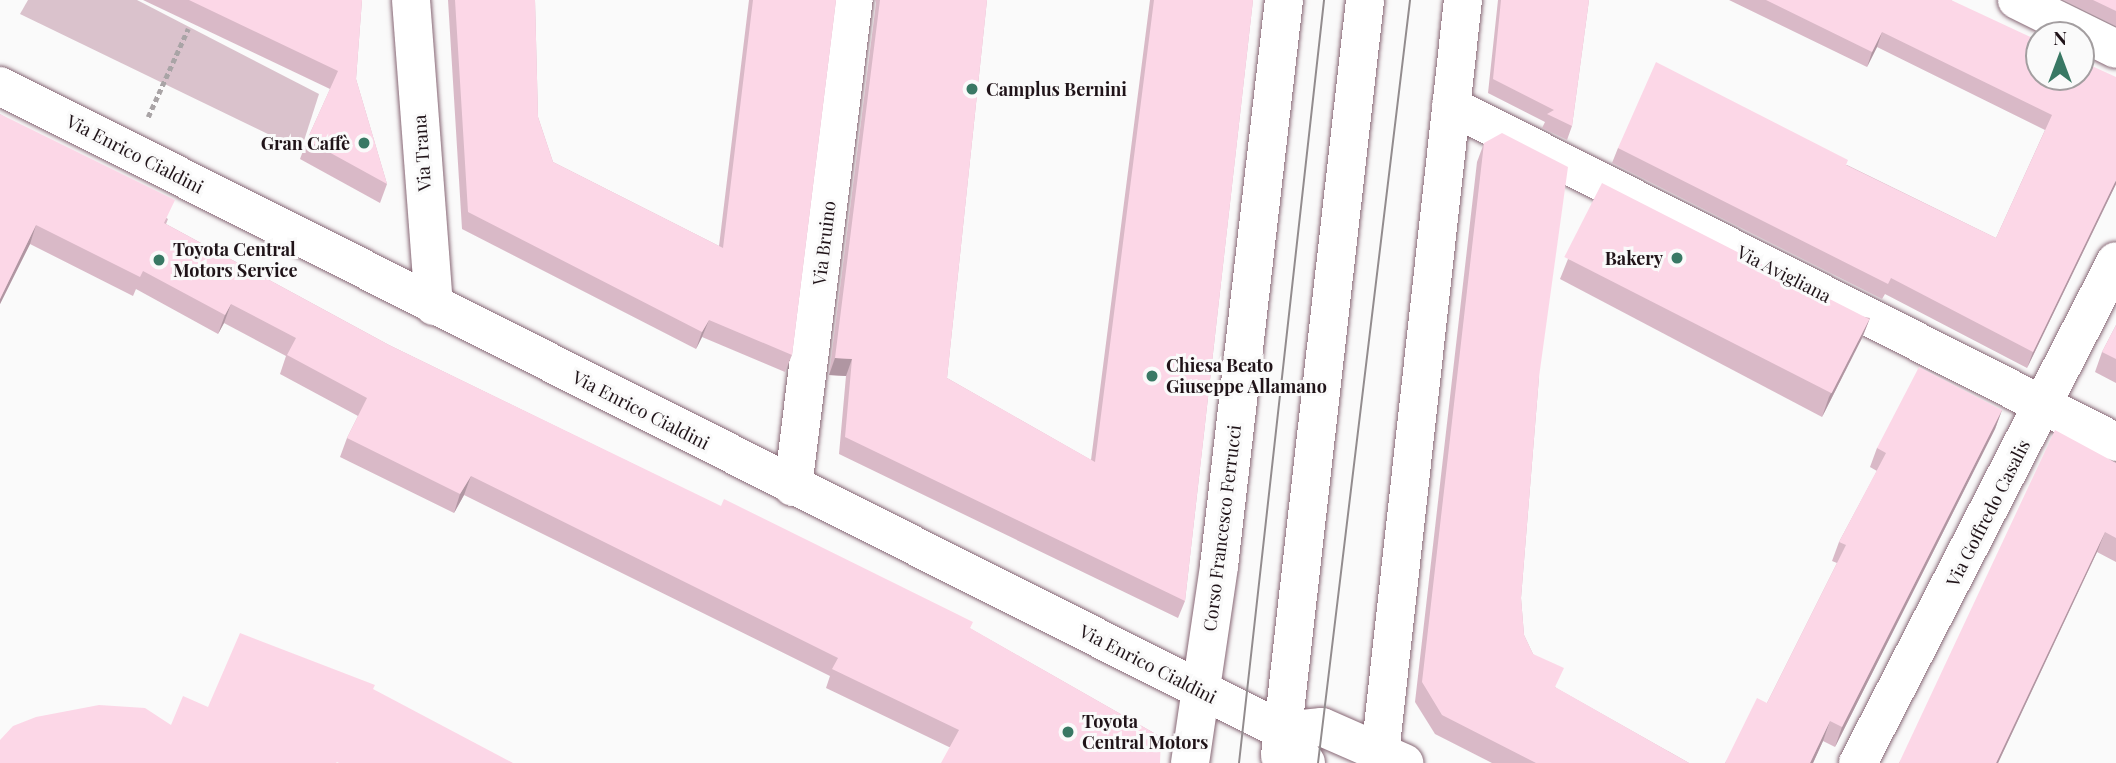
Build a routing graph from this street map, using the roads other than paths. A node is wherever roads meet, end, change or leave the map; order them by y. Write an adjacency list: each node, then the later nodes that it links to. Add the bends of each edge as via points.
1 (411, 0): 11 (street, Via Trana)
2 (854, 0): 14 (street, Via Bruino)
3 (1284, 0): 15 (street, Corso Francesco Ferrucci)
4 (1365, 0): 16 (street)
5 (1463, 0): 9 (street)
6 (2017, 0): 7 (street)
7 (2116, 49)
8 (0, 86): 11 (street, Via Enrico Cialdini)
9 (1451, 106): 12 (street, Via Avigliana); 17 (street)
10 (2116, 261): 12 (street, Via Goffredo Casalis)
11 (434, 306): 14 (street, Via Enrico Cialdini)
12 (2044, 405): 13 (street, Via Avigliana); 20 (street, Via Goffredo Casalis)
13 (2116, 442)
14 (793, 487): 15 (street, Via Enrico Cialdini)
15 (1201, 691): 16 (street, Via Enrico Cialdini); 18 (street, Corso Francesco Ferrucci)
16 (1281, 747): 17 (street, via 1322,727); 19 (street)
17 (1388, 759)
18 (1190, 763)
19 (1306, 763)
20 (1858, 763)

